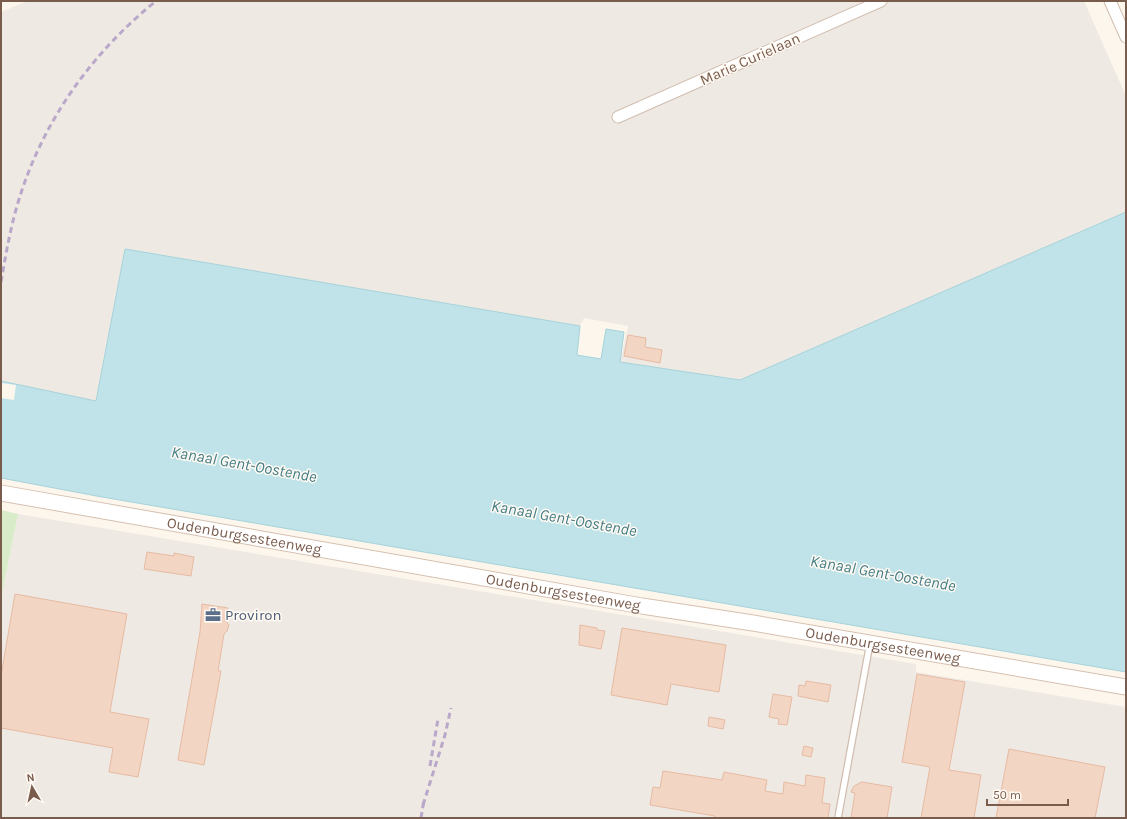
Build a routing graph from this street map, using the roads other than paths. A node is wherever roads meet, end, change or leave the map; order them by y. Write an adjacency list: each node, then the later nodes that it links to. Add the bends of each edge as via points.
1 (881, 1): 4 (street, Marie Curielaan)
2 (1110, 1): 3 (street)
3 (1126, 36)
4 (618, 117)
5 (1, 493): 6 (street, Oudenburgsesteenweg, via 642,606)
6 (870, 643): 7 (street, Oudenburgsesteenweg); 8 (lane)
7 (1126, 687)
8 (838, 818)

